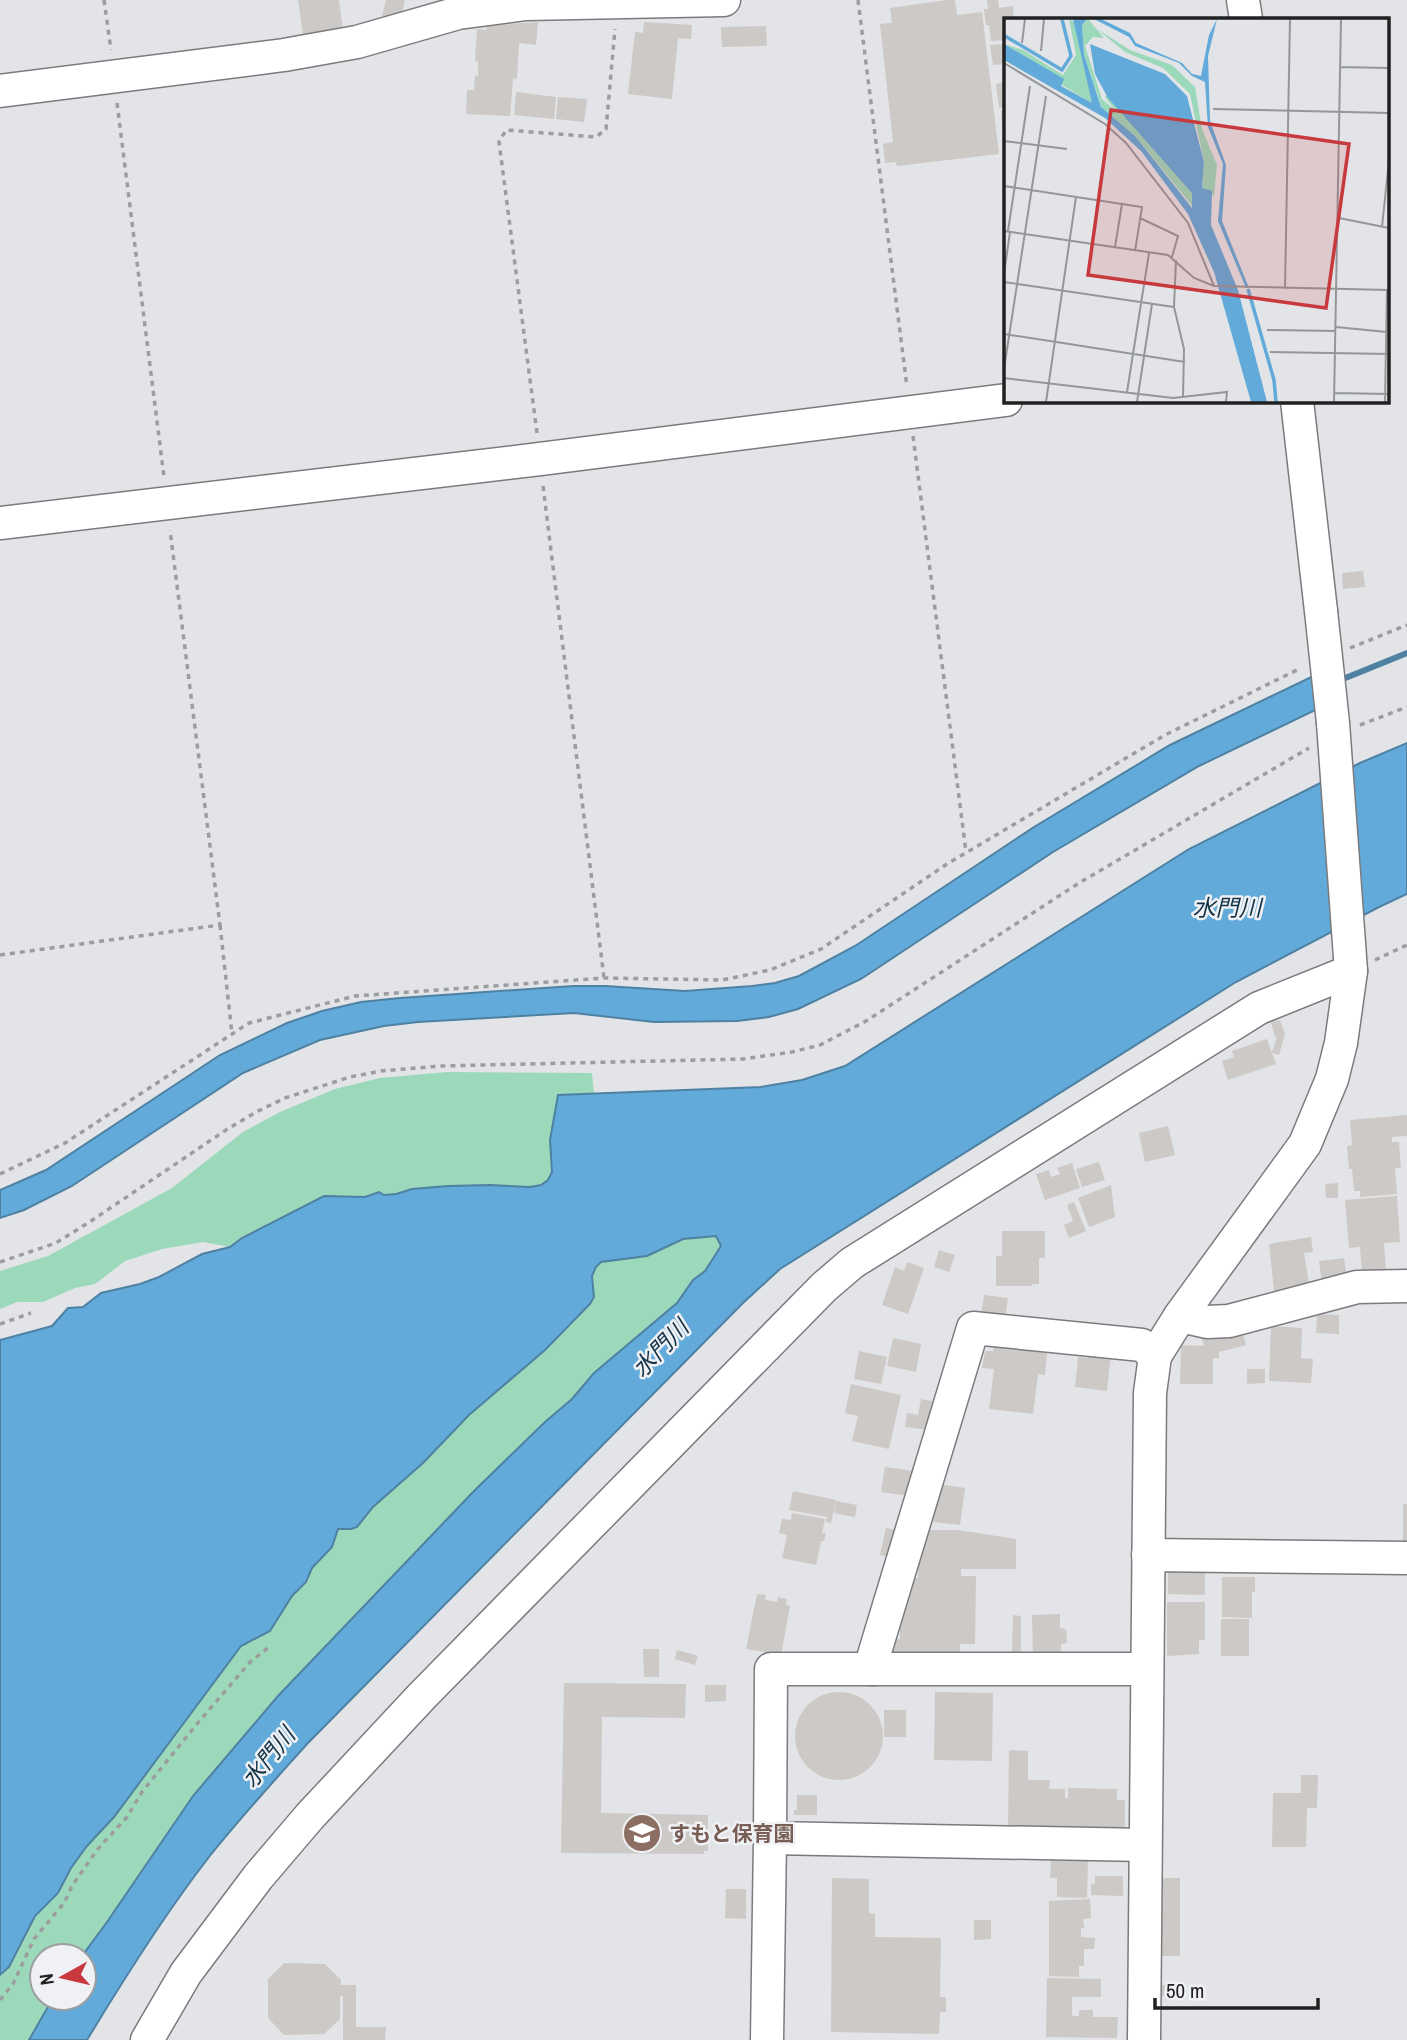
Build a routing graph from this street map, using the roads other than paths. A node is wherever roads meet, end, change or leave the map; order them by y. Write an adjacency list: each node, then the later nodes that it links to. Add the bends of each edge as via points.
1 (724, 0): 3 (street)
2 (1243, 0): 4 (street)
3 (633, 1): 5 (street, via 526,4 458,13 357,41 284,55)
4 (1245, 18)
5 (0, 91)
6 (1004, 400): 8 (street)
7 (1297, 402): 9 (street, bridge, via 1333,737)
8 (0, 523)
9 (1351, 971): 11 (street, via 1332,1079 1305,1144); 19 (street, via 1259,1008 852,1263 824,1287 310,1816 186,1973)
10 (1407, 1286): 11 (street, via 1357,1287 1229,1321)
11 (1180, 1317): 12 (street)
12 (1155, 1356): 13 (street, via 1150,1393); 15 (street, via 1142,1346 973,1328)
13 (1148, 1555): 14 (street); 16 (street)
14 (1407, 1558)
15 (872, 1669): 16 (street); 17 (street, via 771,1669)
16 (1147, 1669): 18 (street)
17 (770, 1838): 18 (street); 20 (street)
18 (1146, 1845): 21 (street)
19 (146, 2040)
20 (767, 2040)
21 (1144, 2040)

